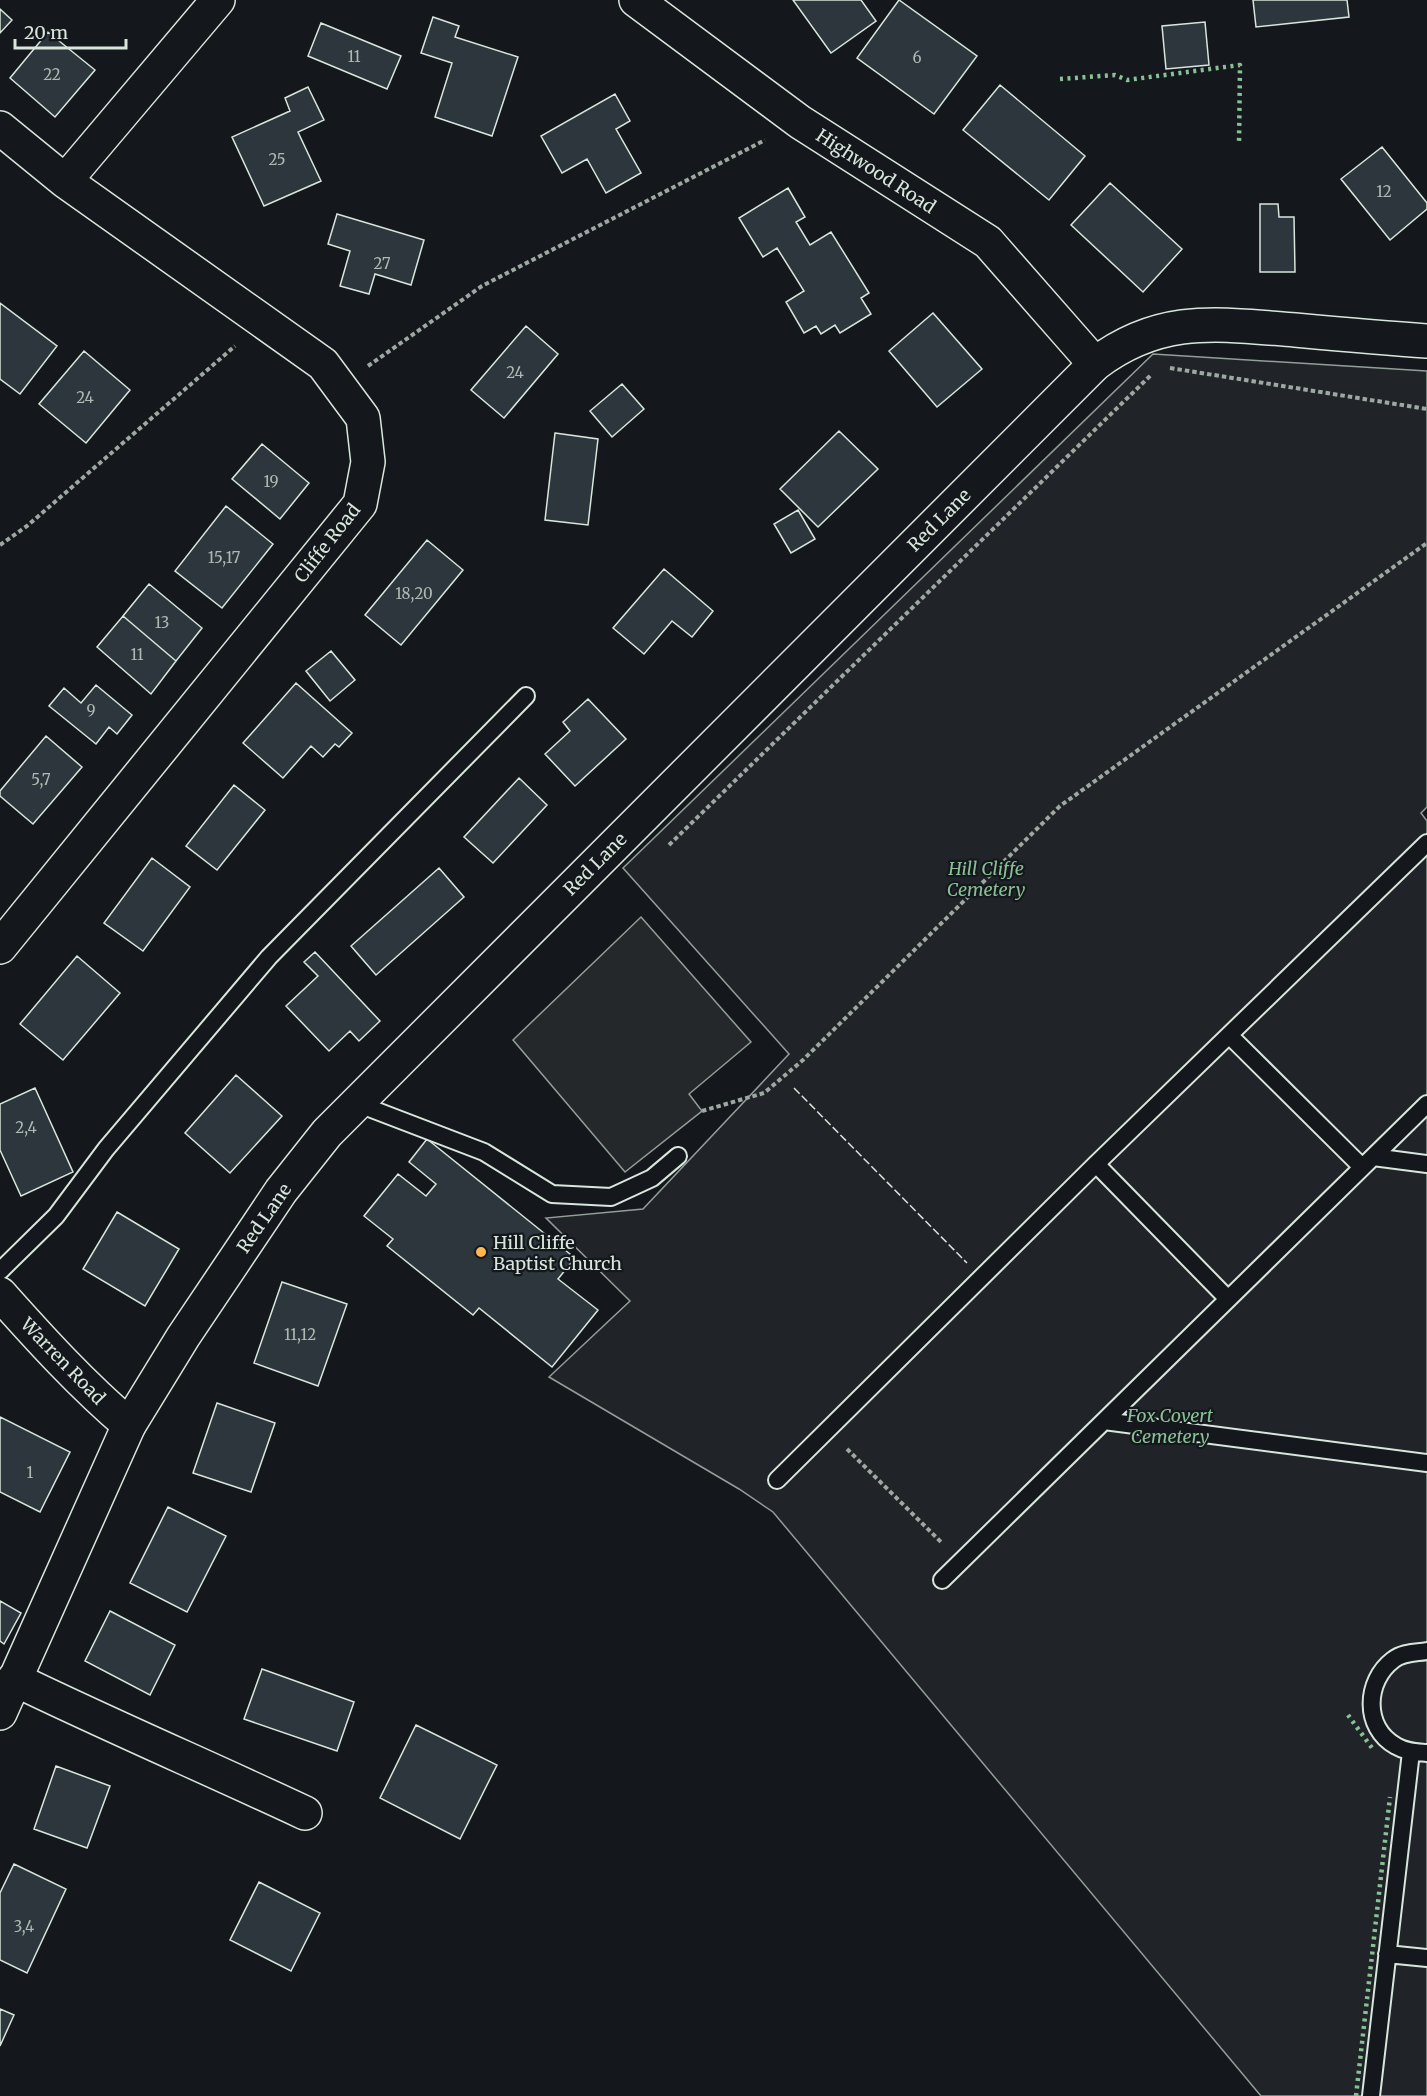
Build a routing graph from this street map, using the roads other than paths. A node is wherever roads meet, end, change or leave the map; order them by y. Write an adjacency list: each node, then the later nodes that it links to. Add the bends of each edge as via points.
1 (218, 0): 4 (street)
2 (636, 0): 6 (street, Highwood Road, via 800,122 988,242)
3 (0, 128): 4 (street, Cliffe Road)
4 (65, 181): 9 (street, Cliffe Road, via 323,364 363,418 368,462 360,504)
5 (1427, 341): 6 (street, Red Lane, via 1225,324 1187,325 1131,340)
6 (1095, 364): 11 (street, Red Lane)
7 (526, 696): 17 (lane, via 269,957 106,1149 56,1216)
8 (1427, 843): 10 (lane)
9 (0, 947)
10 (1230, 1036): 14 (lane); 15 (lane)
11 (356, 1103): 13 (lane, via 484,1152 552,1194 611,1197 652,1178); 21 (street, Red Lane, via 327,1132 281,1191)
12 (1427, 1104): 14 (lane)
13 (678, 1156)
14 (1368, 1162): 16 (lane); 19 (lane)
15 (1096, 1164): 19 (lane); 23 (lane)
16 (1427, 1164)
17 (0, 1271)
18 (0, 1294): 21 (street, Warren Road, via 96,1397)
19 (1228, 1299): 20 (lane)
20 (1104, 1421): 22 (lane); 24 (lane)
21 (129, 1425): 26 (street, Red Lane)
22 (1427, 1463)
23 (777, 1480)
24 (942, 1580)
25 (1427, 1650): 28 (lane, via 1394,1659 1381,1671 1373,1686 1371,1702 1382,1734 1395,1746)
26 (14, 1679): 27 (street, Red Lane); 29 (street)
27 (0, 1713)
28 (1419, 1753): 30 (lane)
29 (305, 1813)
30 (1387, 1954): 31 (lane); 32 (lane)
31 (1427, 1958)
32 (1371, 2096)

